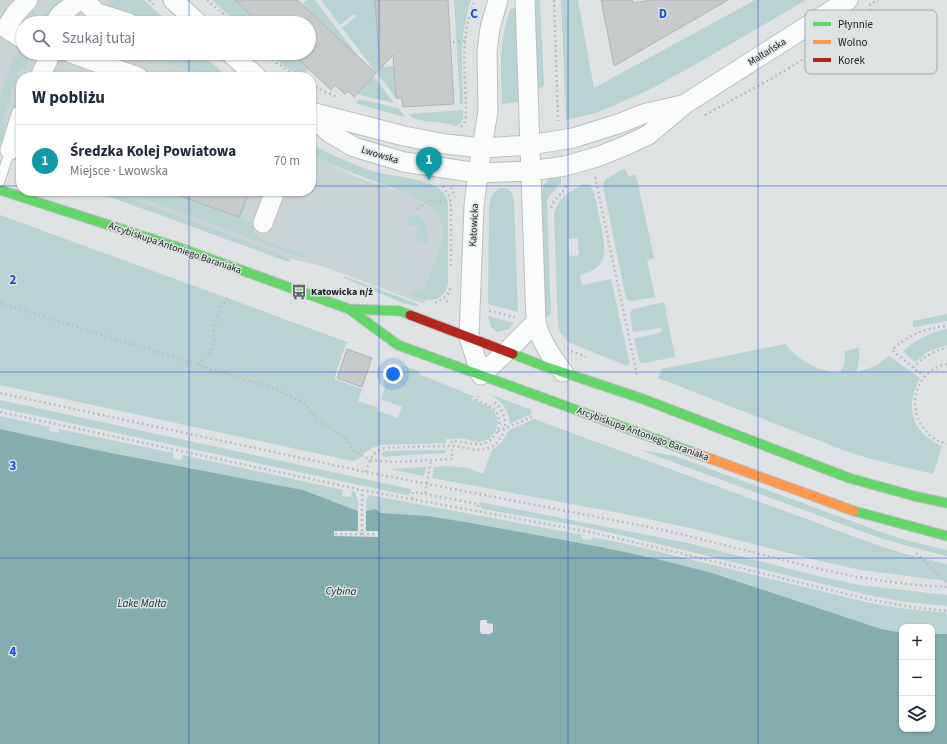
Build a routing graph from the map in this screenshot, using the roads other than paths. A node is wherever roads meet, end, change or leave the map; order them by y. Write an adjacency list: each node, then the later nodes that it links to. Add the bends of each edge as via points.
1 (28, 0): 14 (street, via 16,13)
2 (80, 0): 9 (street); 10 (street)
3 (84, 0): 11 (street, via 97,13)
4 (173, 0): 12 (street)
5 (498, 0): 25 (street, Katowicka, via 490,28 487,52 488,111)
6 (525, 0): 24 (street)
7 (848, 0): 8 (street, Maltańska)
8 (832, 10)
9 (59, 16)
10 (72, 16)
11 (107, 16)
12 (190, 16)
13 (805, 27): 19 (street, Maltańska)
14 (10, 29)
15 (91, 60): 17 (street)
16 (237, 60): 18 (street)
17 (124, 72)
18 (250, 72)
19 (685, 104): 24 (street, Maltańska, via 643,114 573,138); 27 (street, Maltańska, via 648,135 627,145 565,166)
20 (316, 113): 25 (street, via 404,136)
21 (316, 120): 28 (street, Lwowska, via 330,133 354,147 404,162)
22 (16, 131): 26 (street)
23 (16, 136): 26 (street)
24 (530, 145): 25 (street); 27 (street)
25 (482, 148): 28 (street, Katowicka)
26 (10, 150): 29 (lane)
27 (531, 171): 28 (street, Lwowska); 36 (street)
28 (478, 173): 37 (street, Katowicka, via 474,206)
29 (0, 181)
30 (0, 190): 31 (street, Arcybiskupa Antoniego Baraniaka)
31 (16, 195)
32 (19, 196): 35 (street, Arcybiskupa Antoniego Baraniaka, via 180,248)
33 (273, 196): 34 (street)
34 (263, 223)
35 (349, 309): 37 (street, Arcybiskupa Antoniego Baraniaka, via 400,311); 40 (street, Arcybiskupa Antoniego Baraniaka, via 398,345)
36 (536, 322): 38 (street); 39 (street, via 544,346)
37 (469, 337): 38 (street, Arcybiskupa Antoniego Baraniaka); 40 (street, Katowicka)
38 (507, 351): 39 (street, Arcybiskupa Antoniego Baraniaka); 40 (street)
39 (563, 372): 41 (street, Arcybiskupa Antoniego Baraniaka, via 849,478)
40 (480, 383): 42 (street, Arcybiskupa Antoniego Baraniaka, via 864,514)
41 (947, 503)
42 (947, 536)

